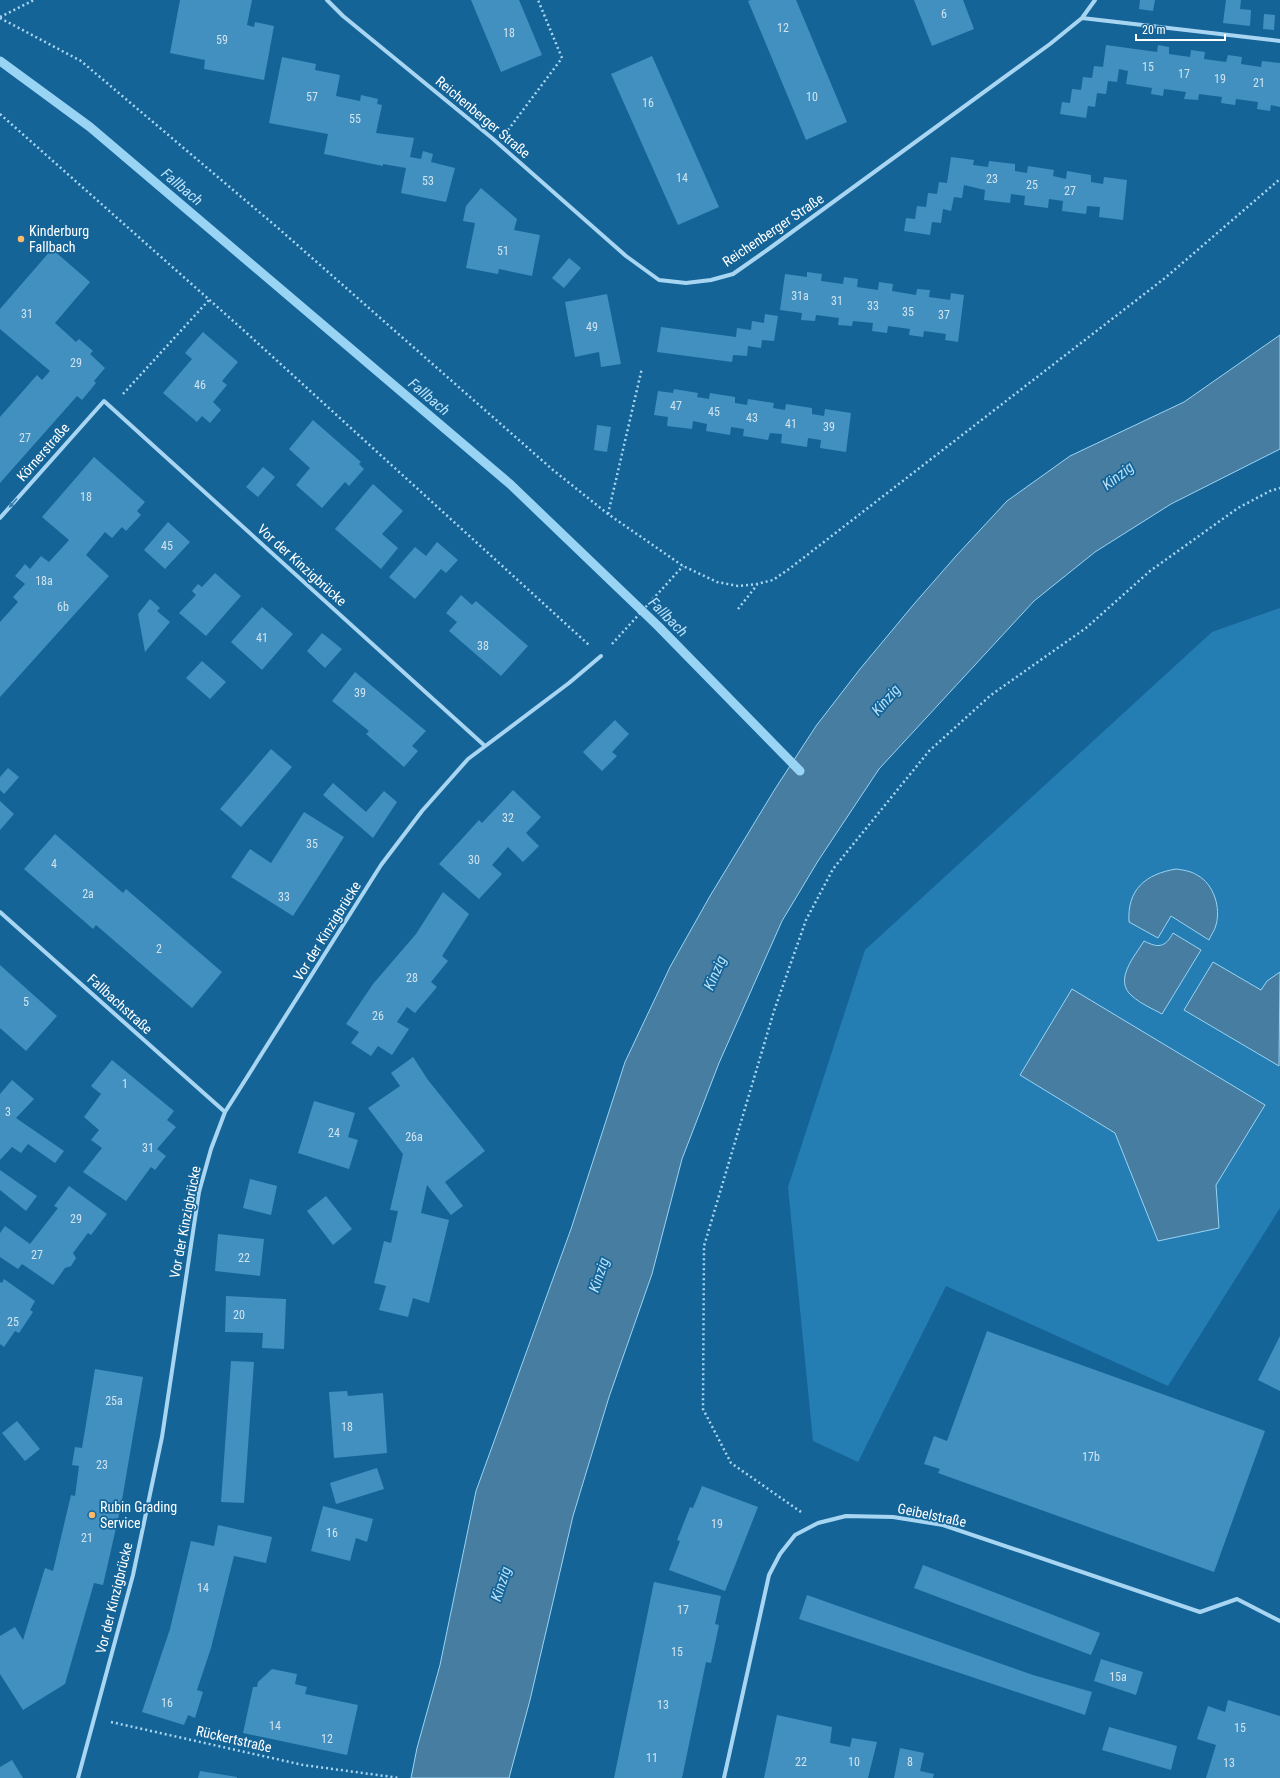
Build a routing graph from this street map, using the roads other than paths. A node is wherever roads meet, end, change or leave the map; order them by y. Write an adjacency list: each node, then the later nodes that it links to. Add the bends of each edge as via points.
1 (327, 0): 3 (street, Reichenberger Straße, via 343,16 498,143 626,256 659,280 686,283 733,274 1050,44)
2 (1094, 0): 3 (street, Reichenberger Straße)
3 (1082, 18): 4 (street)
4 (1280, 41)
5 (104, 401): 6 (street, Körnerstraße, one-way to 6); 8 (street, Vor der Kinzigbrücke)
6 (0, 518)
7 (601, 656): 8 (street, Vor der Kinzigbrücke)
8 (485, 746): 10 (street, Vor der Kinzigbrücke, via 456,772 381,865)
9 (0, 912): 10 (street, Fallbachstraße)
10 (225, 1112): 12 (street, Vor der Kinzigbrücke, via 199,1192 162,1437 133,1575)
11 (1280, 1621): 13 (street, Geibelstraße, via 1237,1600 1200,1612 942,1525 893,1517 846,1516 818,1523 795,1535 780,1554 769,1575)
12 (78, 1778)
13 (724, 1778)

